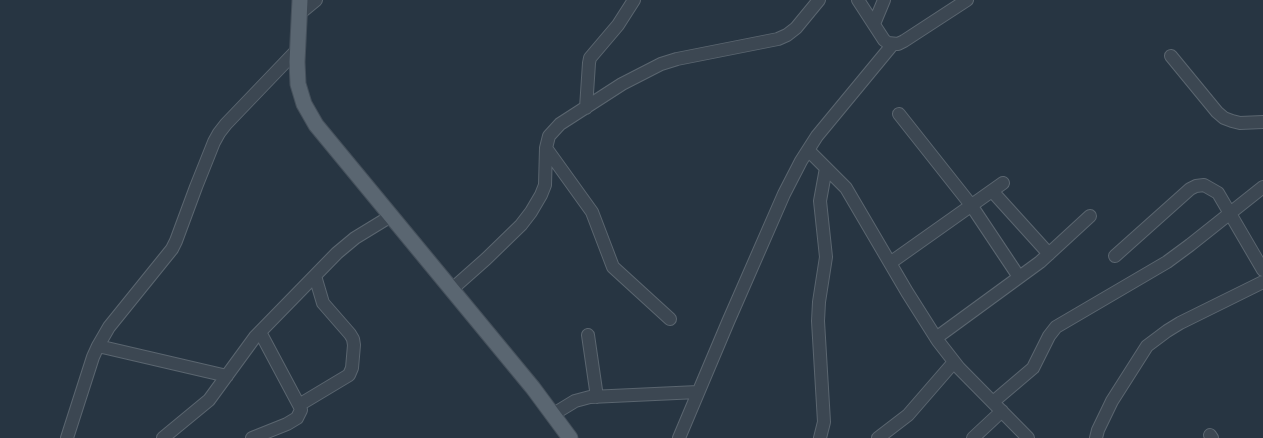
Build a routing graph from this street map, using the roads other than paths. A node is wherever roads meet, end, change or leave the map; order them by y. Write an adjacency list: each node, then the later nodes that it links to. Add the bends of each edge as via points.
1 (316, 0): 7 (street)
2 (634, 0): 12 (street, via 618,25 590,58)
3 (819, 0): 12 (street, via 787,35 661,64 622,84)
4 (858, 0): 8 (street)
5 (884, 0): 8 (street)
6 (967, 0): 9 (street, via 904,41)
7 (300, 7): 10 (main road)
8 (874, 24): 9 (street, via 884,40)
9 (893, 44): 16 (street)
10 (297, 50): 23 (main road, via 298,84 304,104 316,125); 37 (street, via 219,133 172,249 109,327)
11 (1171, 56): 14 (street, via 1224,118 1240,123)
12 (586, 108): 15 (street, via 556,127 549,136)
13 (899, 114): 21 (street)
14 (1263, 122)
15 (546, 148): 32 (street, via 545,185 531,212 522,225); 33 (street, via 592,212 613,267)
16 (808, 150): 17 (street); 40 (street, via 784,194)
17 (826, 168): 27 (street, via 846,188); 51 (street, via 820,201 826,257 818,321 824,422)
18 (1003, 183): 20 (street)
19 (1263, 187): 22 (street)
20 (992, 191): 21 (street); 25 (street)
21 (971, 206): 27 (street); 30 (street)
22 (1230, 213): 26 (street, via 1218,193 1204,185 1196,186); 28 (street); 42 (street, via 1167,262 1056,327 1033,368)
23 (391, 216): 29 (street, via 355,238); 32 (main road)
24 (1090, 216): 25 (street)
25 (1049, 254): 30 (street)
26 (1115, 256)
27 (890, 263): 36 (street)
28 (1263, 270)
29 (314, 276): 34 (street); 43 (street, via 322,304 353,339 352,368 349,375)
30 (1019, 277): 36 (street)
31 (1263, 282): 55 (street, via 1180,323 1147,346 1112,401)
32 (451, 290): 45 (main road)
33 (670, 319)
34 (260, 332): 39 (street); 43 (street)
35 (588, 335): 41 (street)
36 (936, 338): 38 (street)
37 (98, 346): 39 (street); 46 (street)
38 (954, 362): 42 (street); 52 (street, via 908,415)
39 (227, 376): 47 (street, via 203,406)
40 (698, 392): 41 (street); 50 (street)
41 (597, 397): 45 (street, via 575,401)
42 (993, 402): 44 (street)
43 (299, 405): 48 (street, via 301,410 297,418)
44 (1002, 411): 53 (street); 54 (street)
45 (552, 414): 49 (main road)
46 (67, 438)
47 (163, 438)
48 (252, 438)
49 (570, 438)
50 (679, 438)
51 (820, 438)
52 (878, 438)
53 (973, 438)
54 (1028, 438)
55 (1096, 438)

